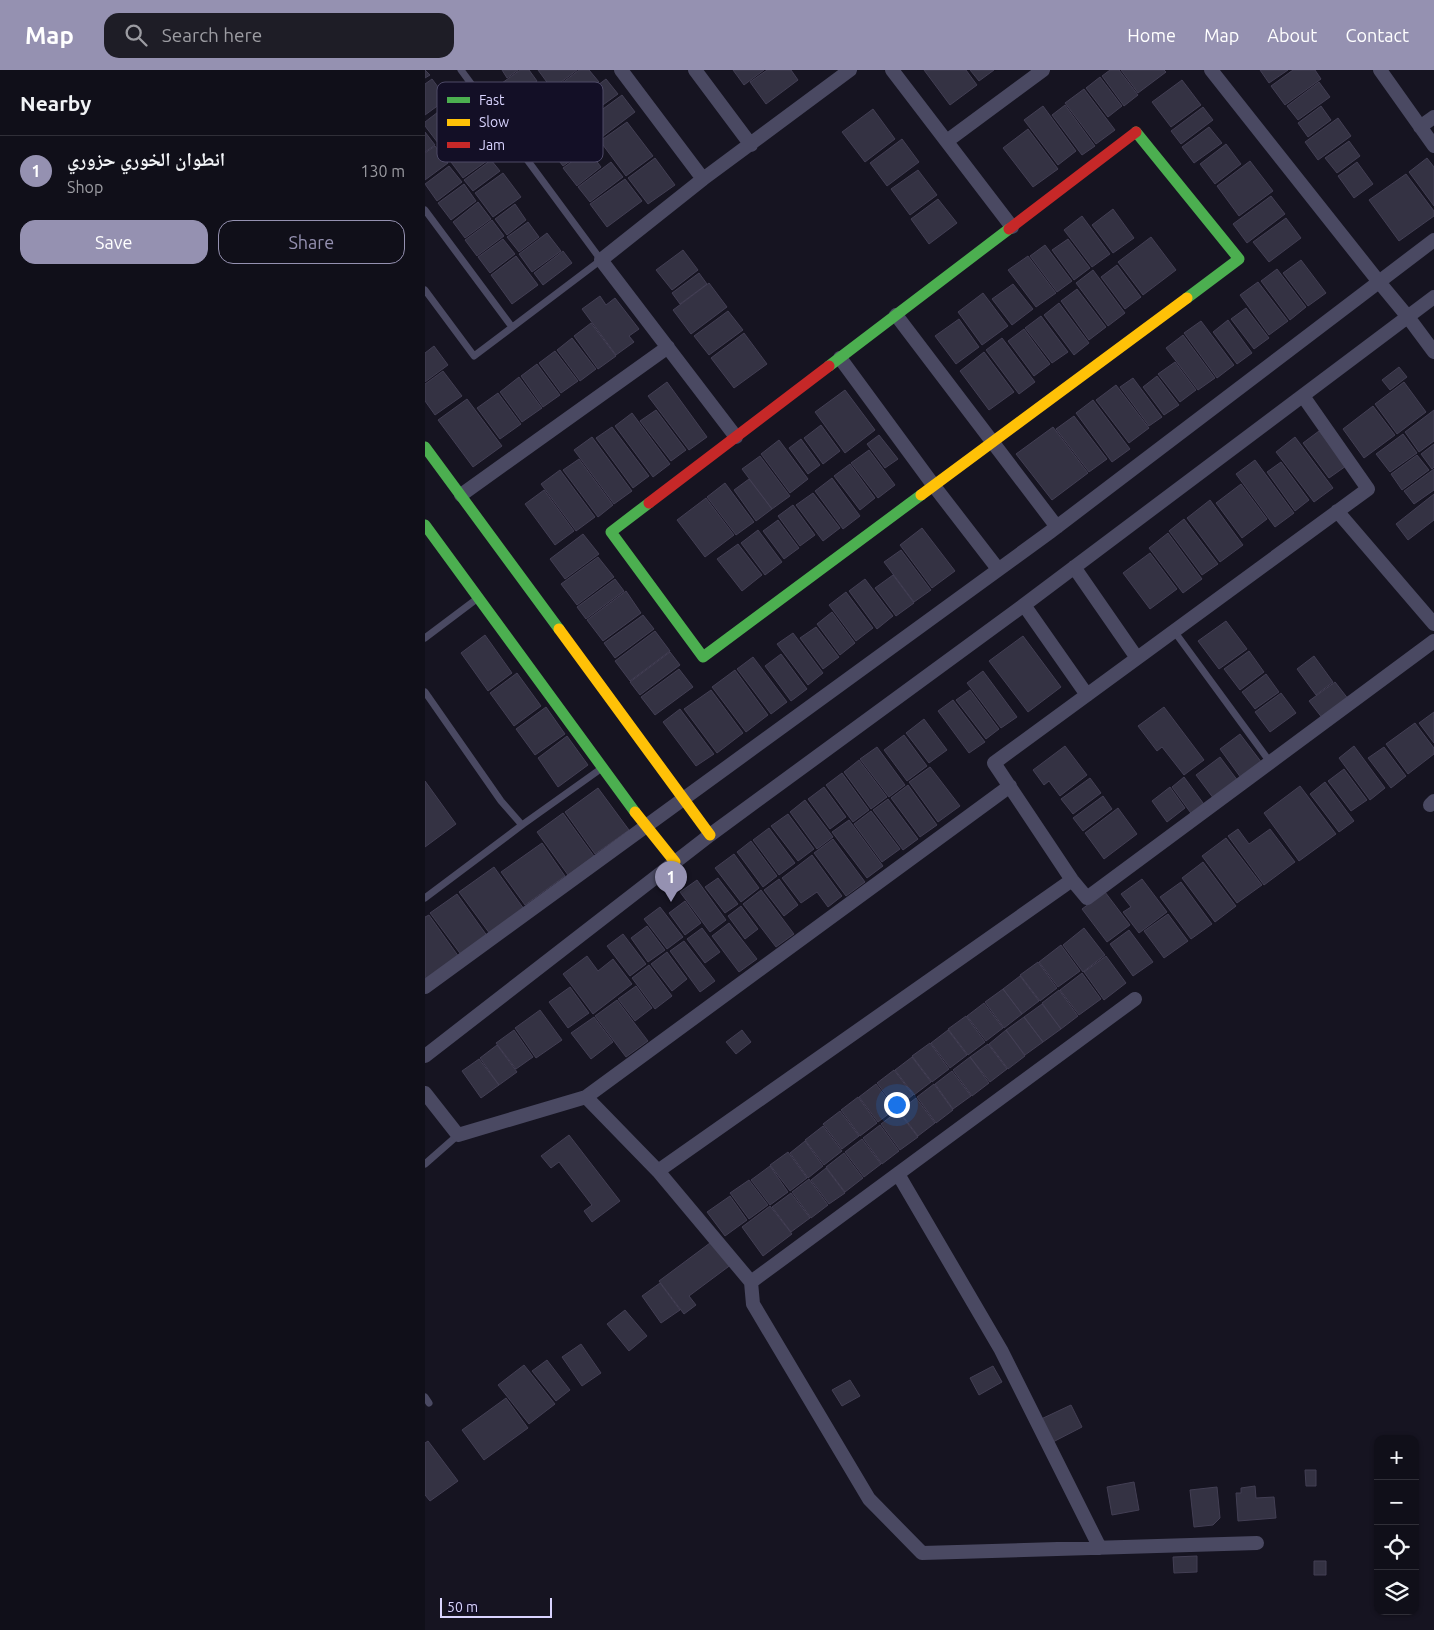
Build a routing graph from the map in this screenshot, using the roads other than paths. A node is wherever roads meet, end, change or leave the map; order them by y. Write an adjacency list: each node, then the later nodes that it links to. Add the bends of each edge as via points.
1 (461, 70): 9 (lane)
2 (621, 70): 16 (street)
3 (695, 70): 13 (street)
4 (850, 70): 13 (street)
5 (892, 70): 12 (street)
6 (1043, 70): 12 (street)
7 (1211, 70): 21 (street)
8 (1380, 70): 11 (street)
9 (470, 82)
10 (1434, 117): 11 (street)
11 (1420, 127): 14 (street)
12 (947, 141): 18 (street)
13 (751, 145): 16 (street)
14 (1434, 146)
15 (529, 162): 20 (lane)
16 (703, 179): 20 (street)
17 (425, 210): 26 (lane)
18 (1012, 227): 24 (street); 32 (street, via 1136,132 1239,259)
19 (1434, 240): 21 (street)
20 (601, 260): 26 (lane); 27 (street)
21 (1379, 282): 25 (street); 38 (street)
22 (425, 290): 26 (lane, via 474,356)
23 (1434, 297): 25 (street)
24 (896, 315): 29 (street); 32 (street)
25 (1408, 317): 28 (street); 30 (street)
26 (512, 327)
27 (668, 347): 31 (street); 35 (street)
28 (1434, 352)
29 (840, 358): 31 (street); 34 (street)
30 (1303, 396): 36 (street, via 1368,488); 39 (street)
31 (736, 437): 34 (street, via 611,532 703,658)
32 (991, 443): 34 (street); 38 (street)
33 (425, 447): 35 (street)
34 (934, 486): 40 (street)
35 (461, 495): 53 (street)
36 (1337, 511): 43 (street); 44 (street)
37 (425, 524): 41 (street)
38 (1057, 527): 40 (street)
39 (1074, 567): 42 (street); 47 (street)
40 (998, 569): 53 (street)
41 (479, 598): 45 (lane); 51 (street)
42 (1024, 606): 49 (street); 56 (street)
43 (1434, 624)
44 (1174, 631): 47 (street); 50 (lane)
45 (425, 638)
46 (1434, 641): 50 (street)
47 (1137, 658): 49 (street)
48 (425, 692): 54 (lane, via 501,801)
49 (1087, 695): 52 (street, via 994,763)
50 (1270, 762): 58 (street, via 1087,898)
51 (603, 767): 54 (lane); 55 (street)
52 (1010, 786): 58 (street); 64 (street)
53 (683, 799): 55 (street); 56 (street)
54 (522, 825): 59 (lane)
55 (646, 827): 57 (street); 60 (street)
56 (711, 835): 57 (street)
57 (675, 862): 62 (street)
58 (1072, 880): 67 (street)
59 (425, 898)
60 (425, 987)
61 (1135, 999): 68 (street)
62 (425, 1056)
63 (425, 1093): 65 (street)
64 (586, 1097): 65 (street); 67 (street)
65 (458, 1135): 66 (lane)
66 (425, 1164)
67 (658, 1171): 69 (street)
68 (897, 1174): 69 (street); 71 (street, via 1001,1350)
69 (751, 1282): 71 (street, via 753,1304 869,1499 922,1553)
70 (1257, 1543): 71 (street)
71 (1100, 1548)

